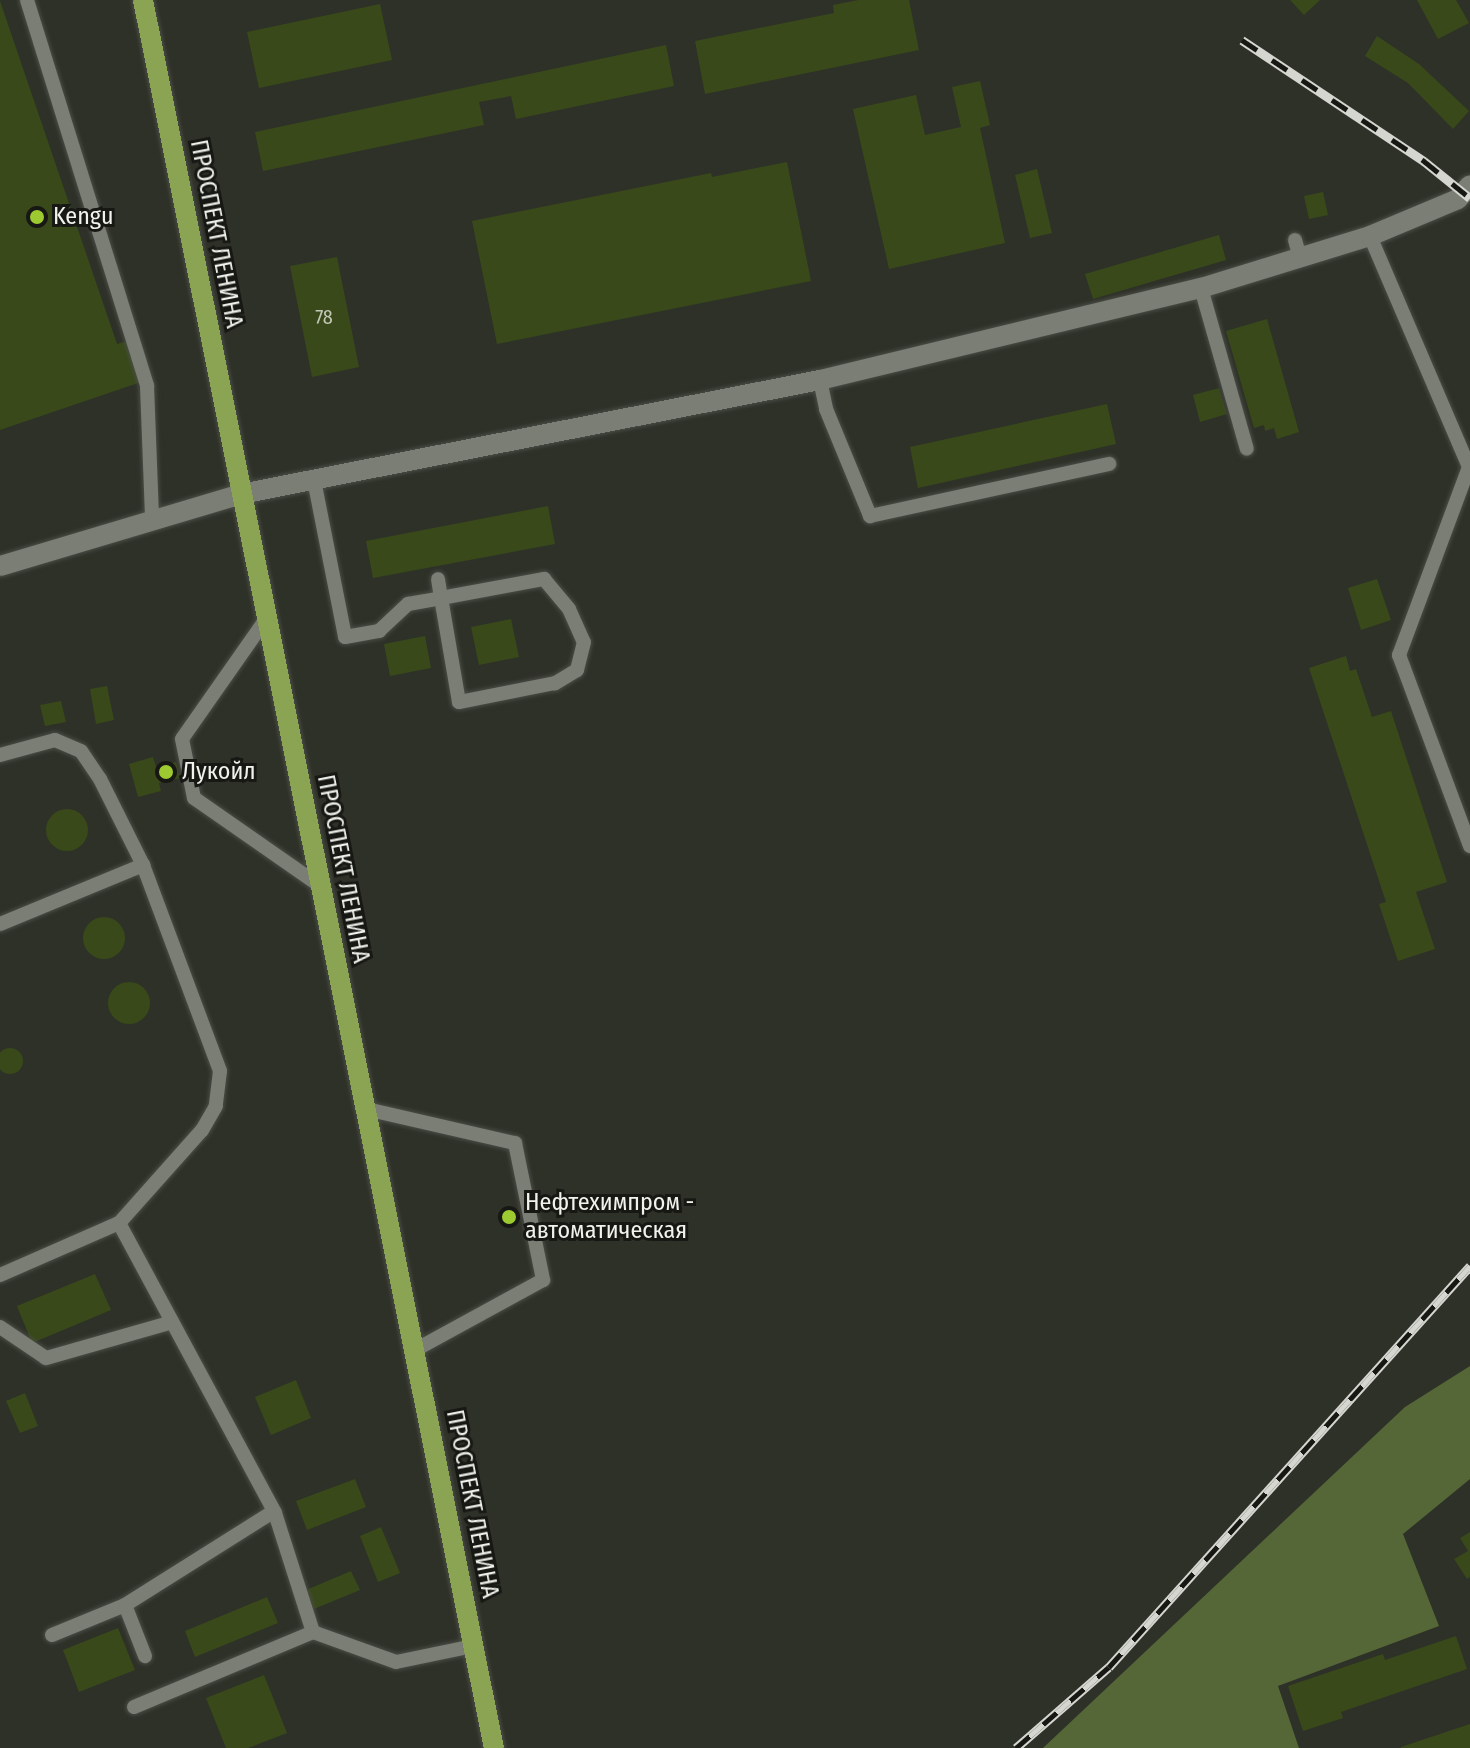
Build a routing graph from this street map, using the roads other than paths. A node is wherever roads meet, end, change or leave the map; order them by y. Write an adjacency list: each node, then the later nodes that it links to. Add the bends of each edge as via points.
1 (27, 0): 11 (lane, via 147,386)
2 (143, 0): 10 (main road, ПРОСПЕКТ ЛЕНИНА)
3 (1470, 185): 4 (street, via 1458,199)
4 (1370, 236): 5 (street, via 1297,249); 18 (lane, via 1469,467 1399,655)
5 (1201, 288): 6 (street); 7 (lane)
6 (820, 380): 8 (lane, via 826,409 870,516); 9 (street)
7 (1247, 449)
8 (1109, 464)
9 (314, 480): 10 (street); 14 (lane, via 345,637 379,631 408,604)
10 (241, 494): 11 (street); 15 (main road, ПРОСПЕКТ ЛЕНИНА)
11 (152, 519): 12 (street)
12 (0, 566)
13 (438, 579): 14 (lane)
14 (441, 598): 14 (lane, via 544,579 569,609 584,642 577,670 555,683 459,702)
15 (266, 619): 21 (main road, ПРОСПЕКТ ЛЕНИНА); 21 (lane, via 182,739 185,754 194,798)
16 (0, 755): 20 (lane, via 55,740 81,751)
17 (1470, 801): 18 (lane)
18 (1454, 804): 19 (lane)
19 (1470, 846)
20 (143, 865): 22 (lane); 24 (lane, via 220,1071 216,1106 202,1130)
21 (320, 886): 23 (main road, ПРОСПЕКТ ЛЕНИНА)
22 (0, 924)
23 (366, 1109): 28 (main road, ПРОСПЕКТ ЛЕНИНА); 28 (lane, via 515,1143 543,1280)
24 (119, 1223): 25 (lane); 26 (lane)
25 (0, 1275)
26 (172, 1322): 27 (lane, via 46,1358); 29 (lane)
27 (0, 1327)
28 (415, 1350): 33 (main road, ПРОСПЕКТ ЛЕНИНА)
29 (274, 1511): 30 (lane); 31 (lane)
30 (125, 1605): 32 (lane); 34 (lane)
31 (313, 1632): 33 (lane, via 396,1662); 35 (lane)
32 (52, 1635)
33 (473, 1646): 36 (main road, ПРОСПЕКТ ЛЕНИНА)
34 (145, 1656)
35 (134, 1707)
36 (494, 1748)

